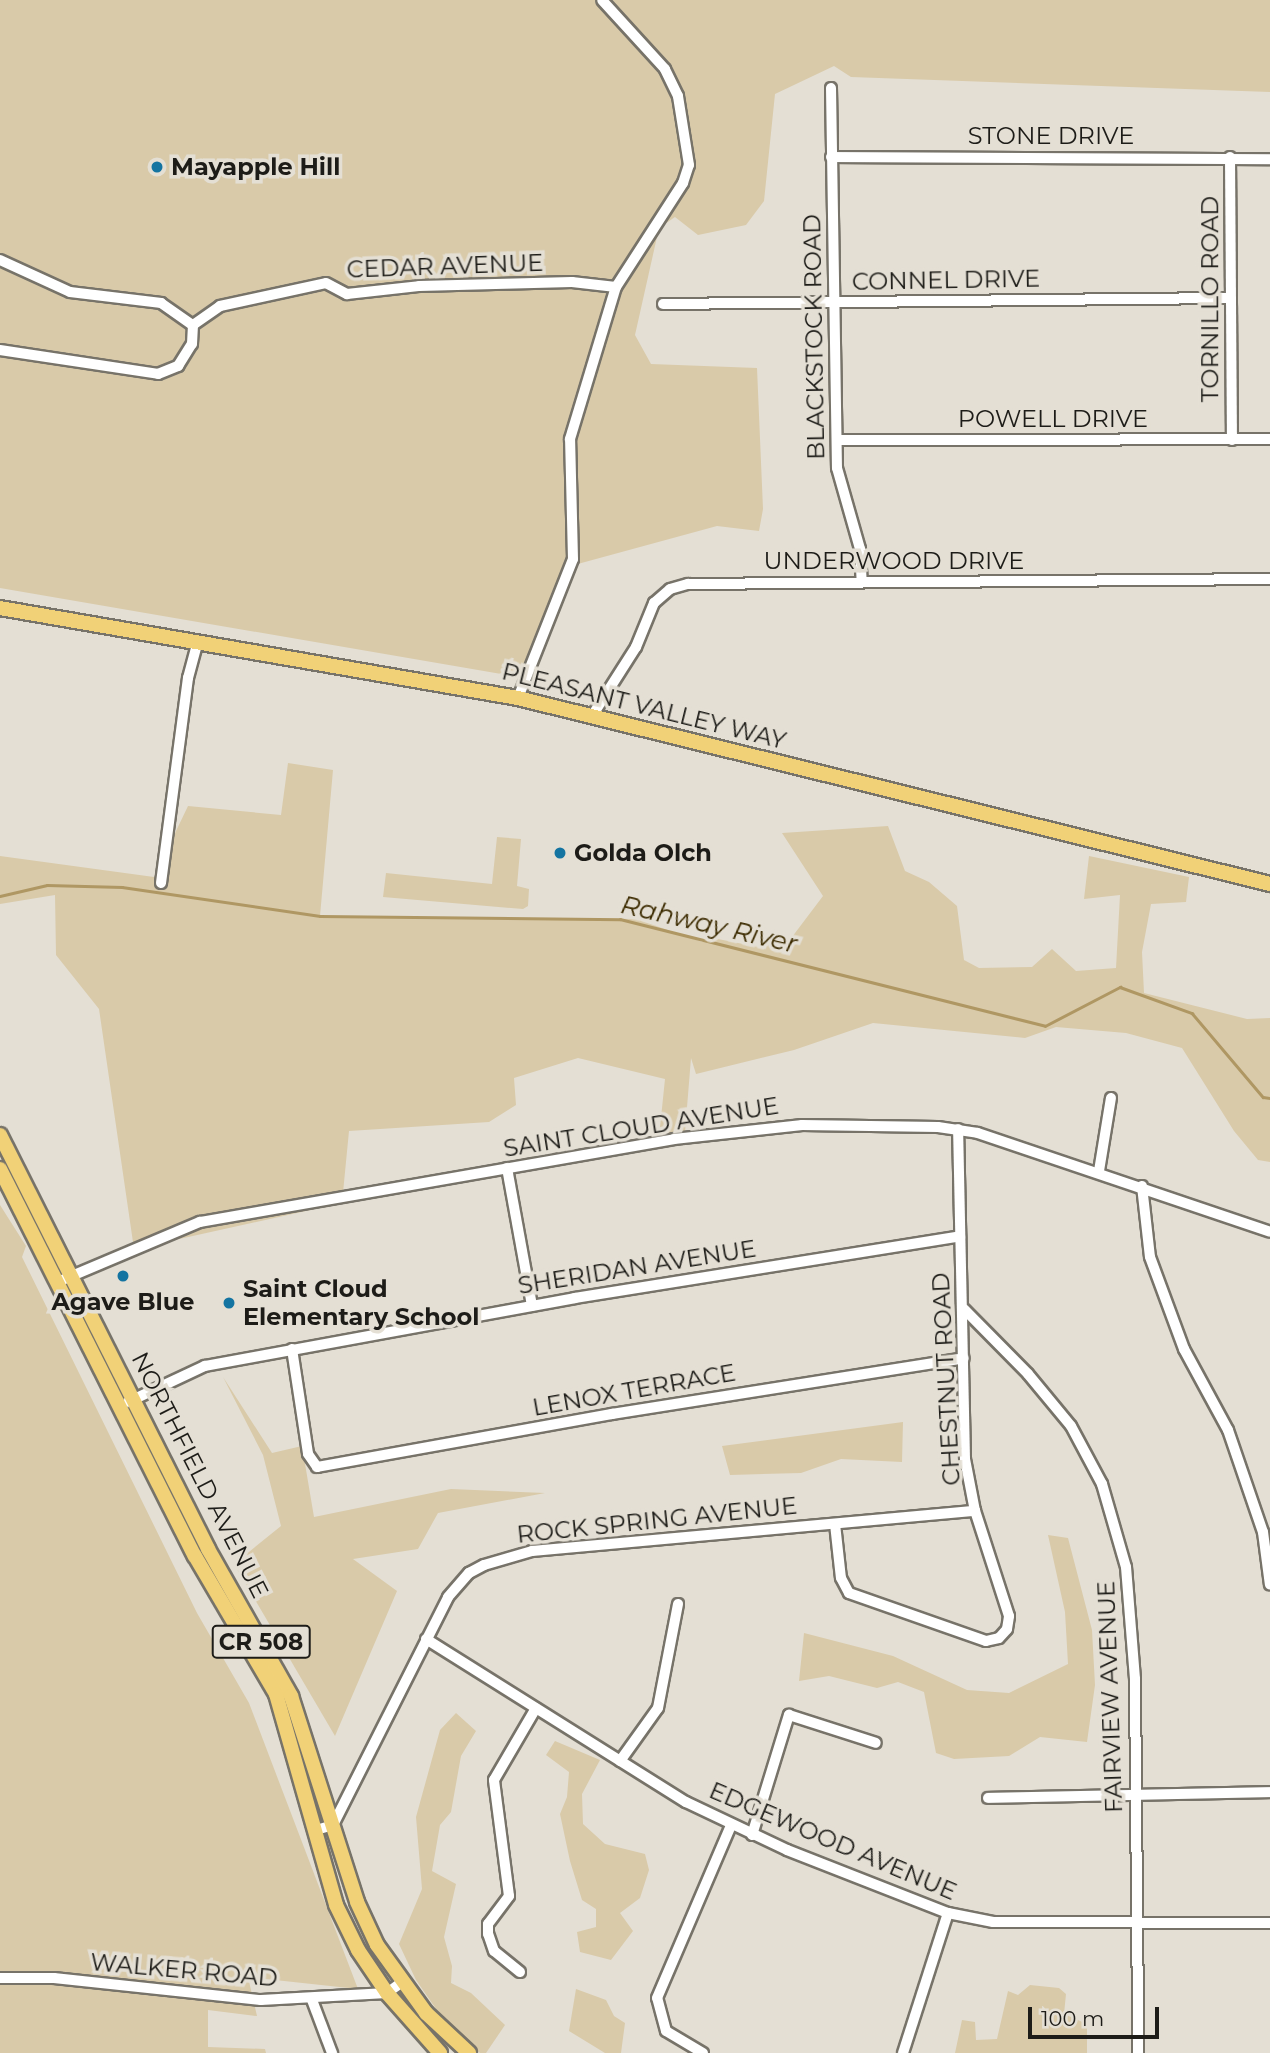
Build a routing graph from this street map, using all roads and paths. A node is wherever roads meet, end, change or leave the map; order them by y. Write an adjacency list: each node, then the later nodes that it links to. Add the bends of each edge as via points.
1 (602, 0): 7 (street, via 664,69 678,96 689,165 683,183)
2 (831, 88): 3 (street, BLACKSTOCK ROAD)
3 (831, 157): 4 (street, STONE DRIVE); 9 (street, BLACKSTOCK ROAD)
4 (1230, 158): 5 (street, STONE DRIVE); 8 (street, TORNILLO ROAD)
5 (1270, 159)
6 (0, 260): 11 (street, via 70,292 161,303)
7 (616, 287): 11 (street, CEDAR AVENUE, via 572,282 419,286 346,294 326,283 220,306); 20 (street, via 570,439 573,559)
8 (1230, 298): 9 (street, CONNEL DRIVE); 15 (street, TORNILLO ROAD)
9 (837, 302): 10 (street, CONNEL DRIVE); 14 (street, BLACKSTOCK ROAD)
10 (663, 304)
11 (197, 322): 12 (street, via 178,366 158,374)
12 (0, 350)
13 (1270, 439): 15 (street, POWELL DRIVE)
14 (837, 440): 15 (street, POWELL DRIVE); 17 (street, BLACKSTOCK ROAD, via 839,484 858,542)
15 (1232, 440)
16 (1270, 579): 17 (street, UNDERWOOD DRIVE)
17 (862, 582): 21 (street, UNDERWOOD DRIVE, via 688,584 670,589 654,603 636,647)
18 (0, 608): 19 (main road, PLEASANT VALLEY WAY)
19 (198, 641): 20 (main road, PLEASANT VALLEY WAY); 22 (street, via 188,678)
20 (518, 698): 21 (main road, PLEASANT VALLEY WAY)
21 (592, 716): 23 (main road, PLEASANT VALLEY WAY)
22 (161, 883)
23 (1270, 884)
24 (1111, 1098): 30 (street)
25 (958, 1129): 28 (street, SAINT CLOUD AVENUE, via 802,1125 734,1130); 30 (street, SAINT CLOUD AVENUE); 33 (street, CHESTNUT ROAD)
26 (0, 1135): 27 (main road, NORTHFIELD AVENUE / CR 508)
27 (4, 1151): 34 (main road, NORTHFIELD AVENUE / CR 508)
28 (508, 1168): 34 (street, SAINT CLOUD AVENUE, via 200,1222); 35 (street)
29 (0, 1169): 34 (main road, NORTHFIELD AVENUE / CR 508)
30 (1098, 1171): 31 (street, SAINT CLOUD AVENUE)
31 (1142, 1186): 32 (street, SAINT CLOUD AVENUE); 43 (street, via 1150,1257 1180,1339 1233,1443 1263,1532)
32 (1270, 1232)
33 (960, 1236): 35 (street, SHERIDAN AVENUE); 36 (street, CHESTNUT ROAD)
34 (66, 1278): 39 (main road, NORTHFIELD AVENUE / CR 508); 40 (main road, NORTHFIELD AVENUE / CR 508)
35 (532, 1306): 37 (street, SHERIDAN AVENUE)
36 (964, 1309): 38 (street, CHESTNUT ROAD); 51 (street, FAIRVIEW AVENUE, via 1055,1405 1102,1485 1123,1554 1132,1614)
37 (292, 1349): 38 (street, LENOX TERRACE, via 313,1464 323,1467 612,1414); 39 (street, SHERIDAN AVENUE, via 205,1366)
38 (964, 1358): 41 (street, CHESTNUT ROAD, via 965,1459)
39 (135, 1398): 40 (street, SHERIDAN AVENUE); 53 (main road, NORTHFIELD AVENUE / CR 508, via 208,1549 291,1696)
40 (122, 1405): 56 (main road, NORTHFIELD AVENUE / CR 508, via 195,1556 276,1694)
41 (975, 1511): 42 (street, ROCK SPRING AVENUE); 42 (street, CHESTNUT ROAD, via 1009,1616 1007,1629 992,1641 849,1593 841,1578)
42 (835, 1524): 45 (street, ROCK SPRING AVENUE, via 509,1555 469,1573 448,1597)
43 (1270, 1585)
44 (678, 1604): 48 (street, via 658,1709)
45 (426, 1639): 46 (street, EDGEWOOD AVENUE); 49 (street, ROCK SPRING AVENUE)
46 (536, 1708): 48 (street, EDGEWOOD AVENUE); 61 (street, via 494,1780 509,1896 488,1924 488,1934 494,1951)
47 (876, 1743): 57 (street, via 789,1714)
48 (620, 1761): 55 (street, EDGEWOOD AVENUE)
49 (350, 1792): 53 (street); 54 (street, ROCK SPRING AVENUE)
50 (1270, 1792): 51 (street)
51 (1136, 1795): 52 (street); 59 (street, FAIRVIEW AVENUE)
52 (988, 1798)
53 (325, 1800): 54 (main road, NORTHFIELD AVENUE / CR 508)
54 (333, 1825): 56 (street); 63 (main road, NORTHFIELD AVENUE / CR 508, via 357,1902)
55 (731, 1825): 57 (street, EDGEWOOD AVENUE); 69 (street, via 657,1998 666,2031)
56 (316, 1830): 64 (main road, NORTHFIELD AVENUE / CR 508, via 337,1905 358,1950)
57 (752, 1835): 58 (street, EDGEWOOD AVENUE)
58 (948, 1913): 59 (street, EDGEWOOD AVENUE, via 993,1922); 70 (street)
59 (1137, 1920): 60 (street, EDGEWOOD AVENUE); 71 (street, FAIRVIEW AVENUE)
60 (1270, 1923)
61 (520, 1972)
62 (0, 1978): 65 (street, WALKER ROAD, via 54,1978 233,2000)
63 (402, 1982): 64 (street); 68 (main road, NORTHFIELD AVENUE / CR 508)
64 (387, 1993): 65 (street, WALKER ROAD); 67 (main road, NORTHFIELD AVENUE / CR 508)
65 (312, 2000): 66 (street)
66 (332, 2053)
67 (440, 2053)
68 (470, 2053)
69 (703, 2053)
70 (903, 2053)
71 (1138, 2053)

